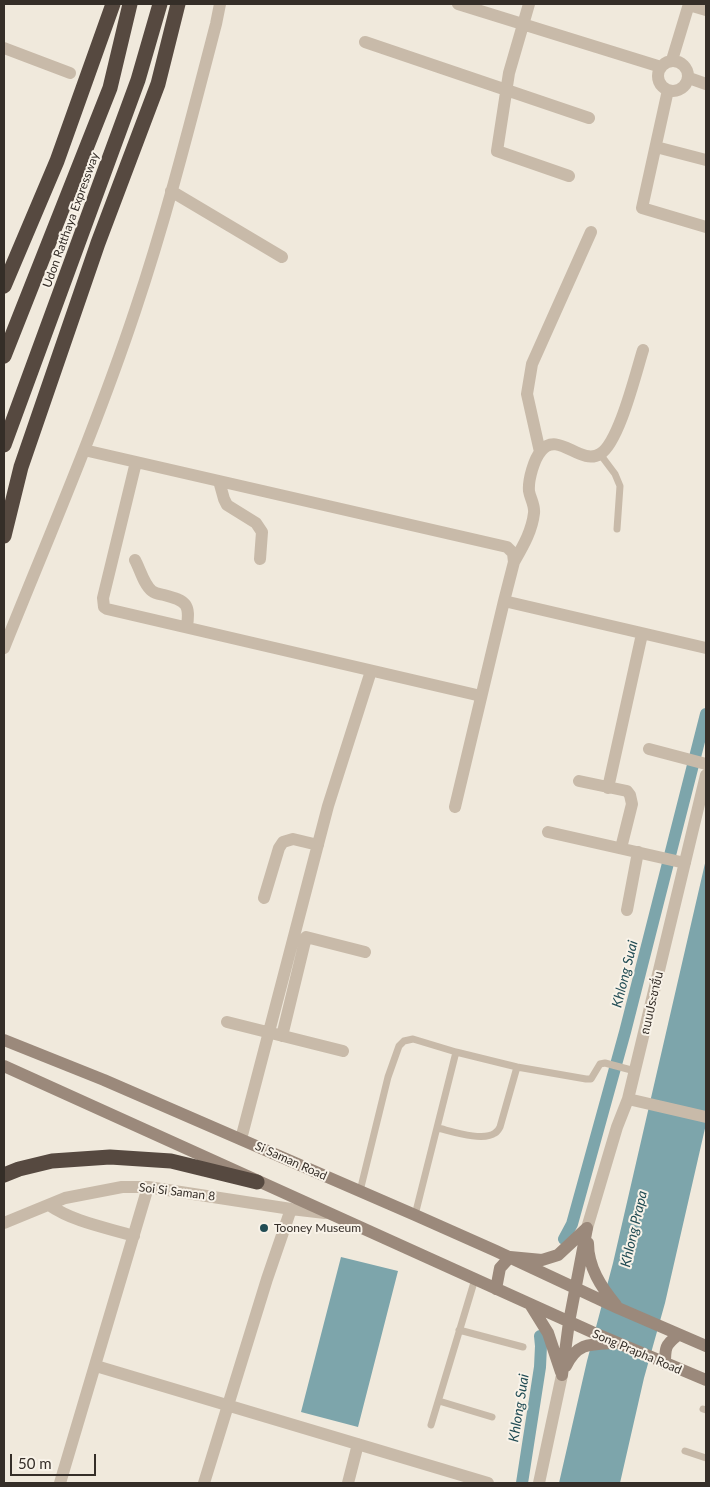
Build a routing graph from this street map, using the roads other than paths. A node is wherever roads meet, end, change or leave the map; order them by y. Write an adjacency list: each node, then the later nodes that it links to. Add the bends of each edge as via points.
1 (113, 4): 28 (highway, via 56,161)
2 (130, 4): 30 (highway, Udon Ratthaya Expressway, via 110,88)
3 (160, 4): 31 (highway, Udon Ratthaya Expressway, via 138,80)
4 (178, 4): 36 (highway, via 158,84 98,243)
5 (220, 4): 24 (street)
6 (458, 4): 10 (street)
7 (529, 4): 10 (street)
8 (689, 4): 9 (street); 13 (street)
9 (706, 10)
10 (523, 24): 14 (street); 18 (street)
11 (365, 42): 18 (street)
12 (4, 48): 15 (street)
13 (672, 60): 14 (street); 16 (street, via 685,65)
14 (661, 67): 19 (street, via 658,80)
15 (70, 73)
16 (688, 78): 17 (street); 19 (street, via 681,89)
17 (706, 84)
18 (506, 90): 20 (street); 23 (street, via 497,151)
19 (668, 90): 21 (street)
20 (590, 118)
21 (656, 146): 22 (street); 25 (street, via 642,208)
22 (706, 160)
23 (570, 176)
24 (171, 191): 27 (street); 32 (street, via 135,310)
25 (706, 227)
26 (591, 232): 33 (street, via 532,364 527,394)
27 (282, 257)
28 (4, 286)
29 (643, 350): 34 (street, via 621,420 611,441)
30 (4, 356)
31 (4, 445)
32 (84, 450): 35 (street); 47 (street)
33 (540, 452): 34 (street, via 553,444 591,457); 43 (street, via 534,462 529,491 535,510 525,543)
34 (600, 454): 39 (lane, via 620,486)
35 (136, 462): 37 (street); 45 (street, via 103,598 104,607)
36 (21, 467): 38 (highway); 40 (highway)
37 (219, 481): 41 (street, via 227,504 256,523 262,532); 43 (street, via 508,547)
38 (4, 501)
39 (617, 529)
40 (4, 536)
41 (260, 559)
42 (135, 560): 45 (street, via 152,591 186,603)
43 (514, 562): 44 (street)
44 (504, 601): 46 (street); 50 (street)
45 (187, 627): 49 (street)
46 (642, 634): 48 (street); 55 (street)
47 (4, 648)
48 (706, 648)
49 (371, 670): 50 (street); 58 (street)
50 (481, 696): 56 (street)
51 (649, 749): 52 (street)
52 (699, 762)
53 (706, 775): 61 (street, ถนนประชาชื่น)
54 (579, 781): 55 (street)
55 (608, 788): 59 (street, via 626,791 632,798)
56 (455, 807)
57 (548, 832): 59 (street)
58 (318, 846): 62 (street, via 293,839 283,842); 66 (street)
59 (620, 848): 60 (street)
60 (638, 852): 61 (street); 63 (street)
61 (681, 862): 73 (street, ถนนประชาชื่น)
62 (264, 898)
63 (627, 910)
64 (365, 952): 67 (street, via 306,938)
65 (226, 1022): 66 (street)
66 (268, 1033): 67 (street); 77 (street)
67 (282, 1036): 69 (street)
68 (4, 1040): 77 (main road, Si Saman Road)
69 (343, 1051)
70 (456, 1052): 72 (lane); 76 (lane); 81 (lane, via 413,1039 399,1046 388,1077)
71 (4, 1066): 79 (main road)
72 (517, 1067): 73 (lane, via 586,1080 591,1079 600,1064); 76 (lane, via 500,1127 494,1134 465,1135)
73 (630, 1069): 74 (street, ถนนประชาชื่น)
74 (628, 1099): 75 (street); 87 (street, ถนนประชาชื่น)
75 (706, 1117)
76 (438, 1128): 85 (lane)
77 (241, 1139): 81 (main road, Si Saman Road)
78 (4, 1175): 79 (highway, via 52,1161 110,1158 171,1161)
79 (257, 1182): 84 (main road)
80 (148, 1187): 82 (street, Soi Si Saman 8, via 94,1192); 83 (street, Soi Si Saman 8); 88 (street)
81 (360, 1191): 85 (main road, Si Saman Road)
82 (48, 1205): 86 (street, Soi Si Saman 8); 88 (street, via 74,1219)
83 (291, 1209): 84 (street, Soi Si Saman 8); 106 (street)
84 (325, 1212): 90 (main road)
85 (415, 1215): 89 (main road, Si Saman Road)
86 (4, 1223)
87 (587, 1228): 89 (main road, via 558,1255 542,1260); 92 (main road); 93 (main road, via 592,1269)
88 (134, 1236): 102 (street)
89 (510, 1257): 91 (main road, via 500,1268); 92 (main road, Si Saman Road)
90 (475, 1279): 91 (main road); 96 (lane)
91 (496, 1289): 94 (main road)
92 (576, 1289): 93 (main road); 95 (main road)
93 (602, 1295): 97 (main road, via 618,1308)
94 (530, 1304): 95 (main road); 103 (main road, via 548,1333)
95 (569, 1322): 98 (main road, Song Prapha Road); 103 (main road)
96 (459, 1330): 100 (lane); 105 (lane)
97 (678, 1335): 99 (main road); 101 (main road, via 668,1343)
98 (590, 1338): 101 (main road, Song Prapha Road, via 616,1343); 103 (main road, via 572,1354)
99 (706, 1346)
100 (523, 1347)
101 (659, 1361): 104 (main road, Song Prapha Road)
102 (96, 1366): 106 (street); 112 (street)
103 (562, 1375): 116 (street)
104 (706, 1380)
105 (439, 1401): 107 (lane); 108 (lane)
106 (228, 1407): 109 (street); 113 (street)
107 (492, 1417)
108 (431, 1425)
109 (358, 1444): 114 (street); 115 (street)
110 (685, 1451): 111 (lane)
111 (706, 1458)
112 (60, 1483)
113 (204, 1483)
114 (348, 1483)
115 (488, 1483)
116 (539, 1483)

